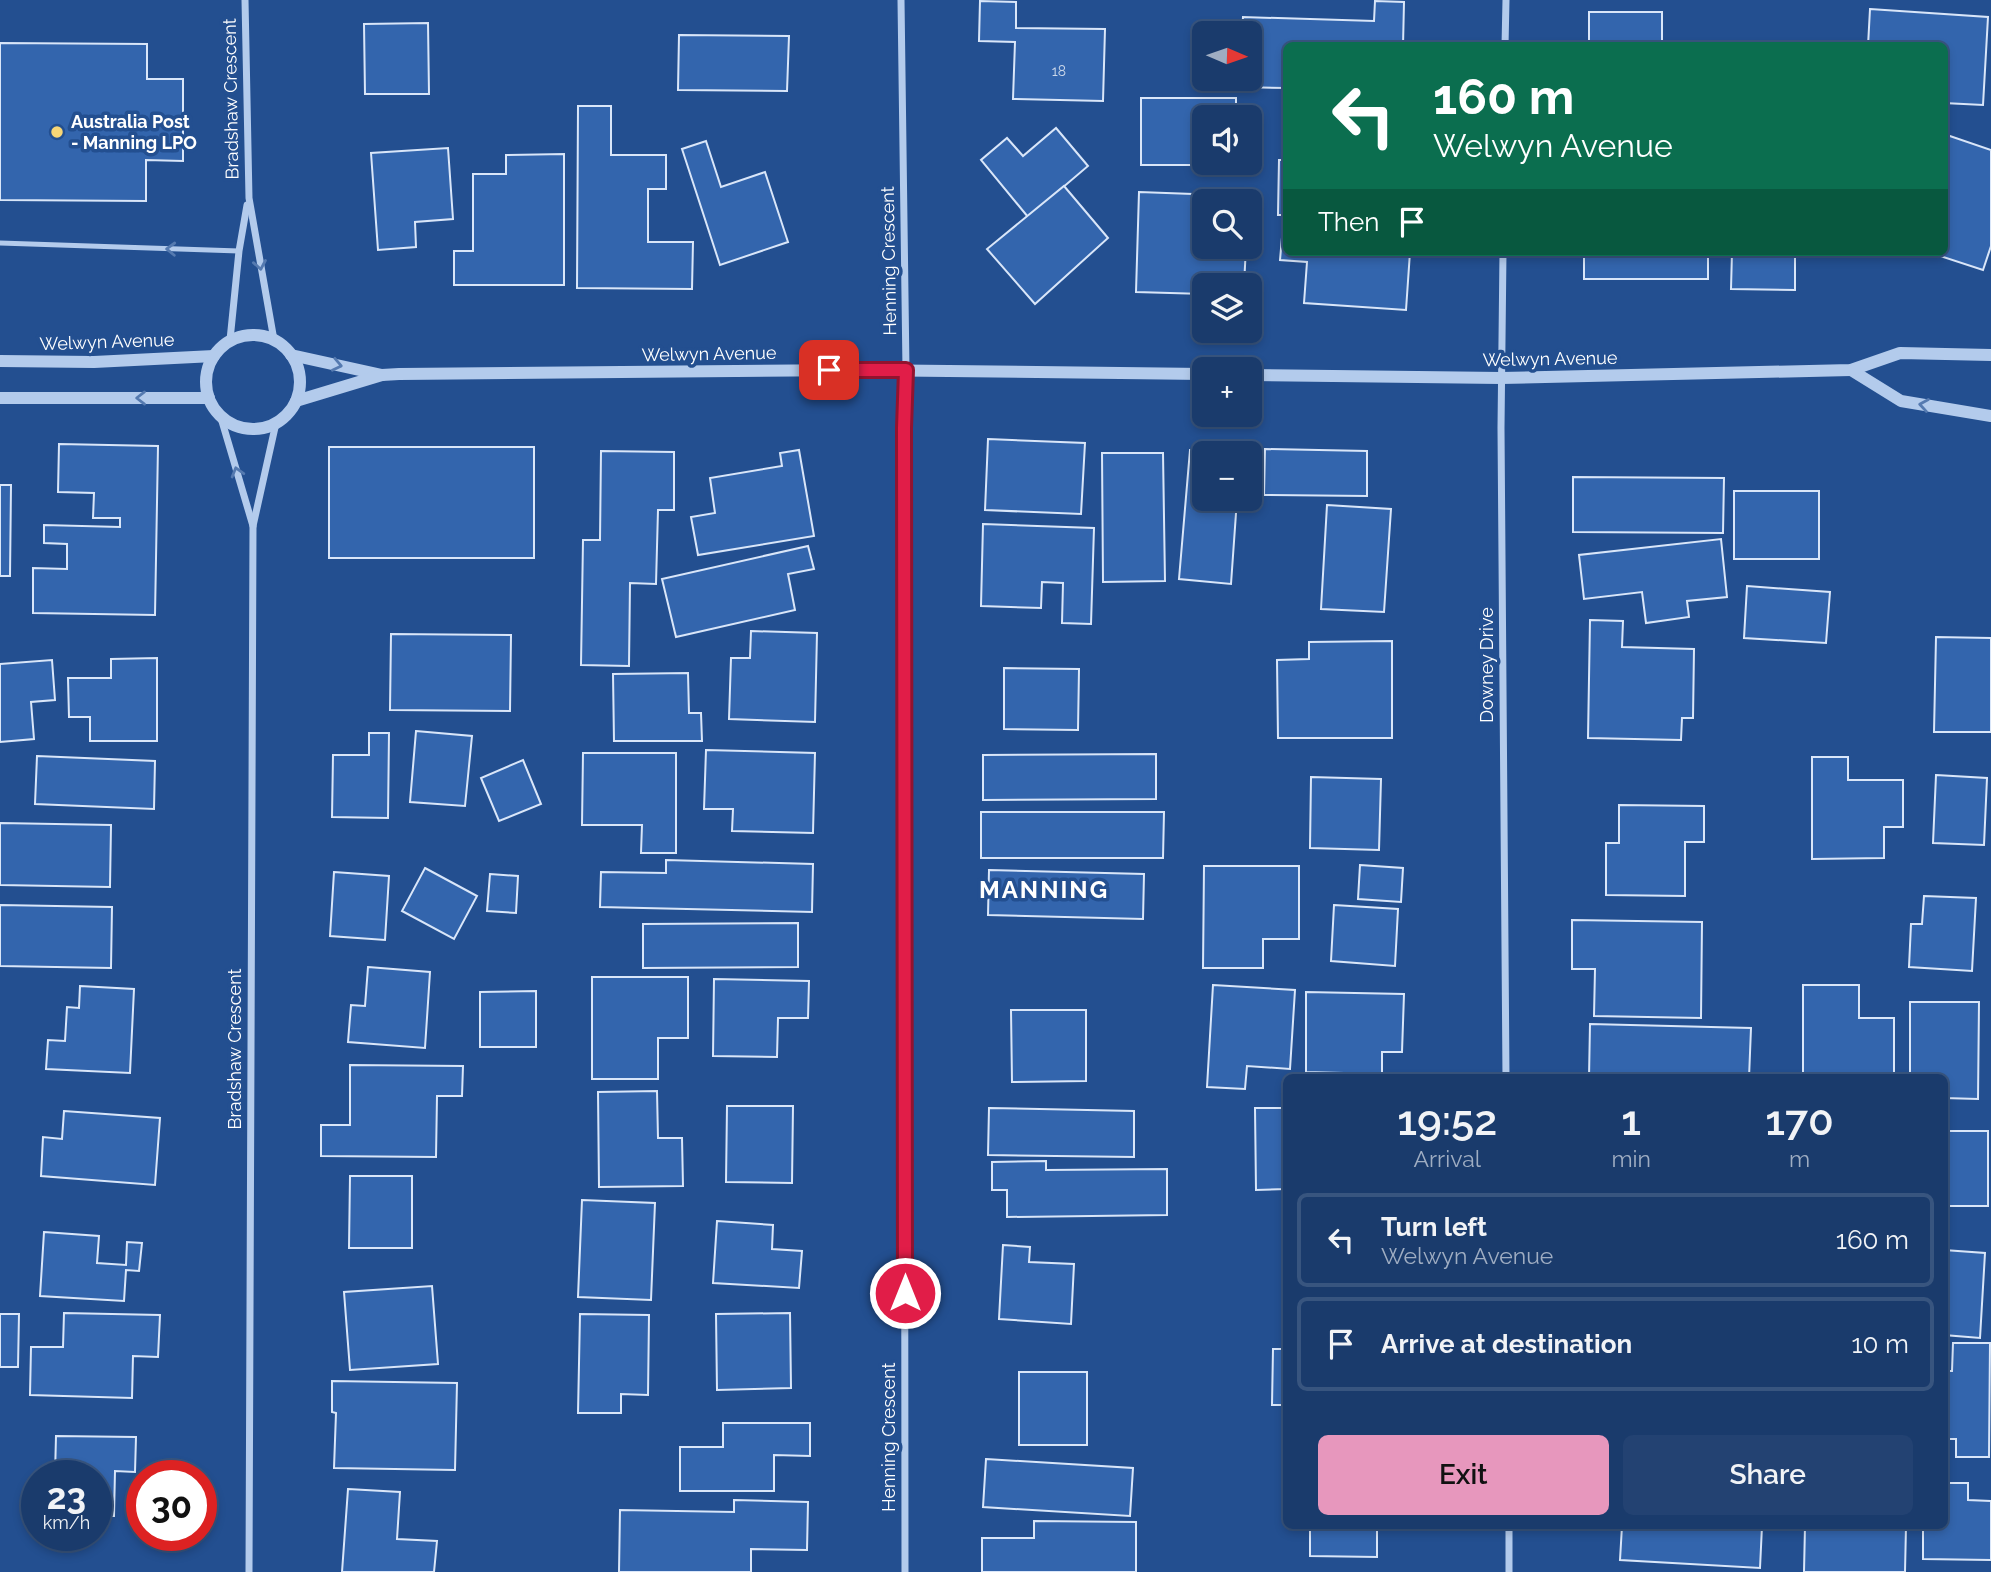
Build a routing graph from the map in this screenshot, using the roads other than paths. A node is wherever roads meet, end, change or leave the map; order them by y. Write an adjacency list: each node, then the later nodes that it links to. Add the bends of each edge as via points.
1 (245, 0): 5 (street, Bradshaw Crescent)
2 (901, 0): 15 (street, Henning Crescent)
3 (1506, 0): 4 (street)
4 (1505, 42)
5 (249, 198): 7 (street, Bradshaw Crescent); 10 (street, Bradshaw Crescent, one-way to 10)
6 (0, 243): 7 (lane, one-way to 6)
7 (239, 251): 9 (street, Bradshaw Crescent)
8 (1503, 256): 20 (street, Downey Drive)
9 (230, 340): 10 (street, via 244,335); 13 (street)
10 (274, 340): 11 (street)
11 (291, 355): 19 (street, Welwyn Avenue, one-way to 19); 23 (street, via 301,385)
12 (1991, 355): 16 (street, Welwyn Avenue, via 1900,352)
13 (214, 356): 14 (street, Welwyn Avenue); 22 (street, via 205,379)
14 (0, 362)
15 (906, 370): 17 (street, Welwyn Avenue); 19 (street, Welwyn Avenue); 31 (street, Henning Crescent)
16 (1851, 370): 20 (street, Welwyn Avenue); 24 (street, one-way to 16, via 1901,401)
17 (1192, 374)
18 (1262, 374): 20 (street, Welwyn Avenue)
19 (382, 375): 23 (street, Welwyn Avenue)
20 (1501, 378): 28 (street, Downey Drive)
21 (0, 398): 22 (street, one-way to 21)
22 (209, 398): 25 (street)
23 (296, 401): 26 (street)
24 (1991, 416)
25 (221, 418): 26 (street, via 246,429); 27 (street, Bradshaw Crescent, one-way to 25)
26 (276, 423): 27 (street, Bradshaw Crescent)
27 (253, 526): 30 (street, Bradshaw Crescent)
28 (1506, 1074)
29 (1509, 1529): 32 (street)
30 (249, 1572)
31 (905, 1572)
32 (1509, 1572)

